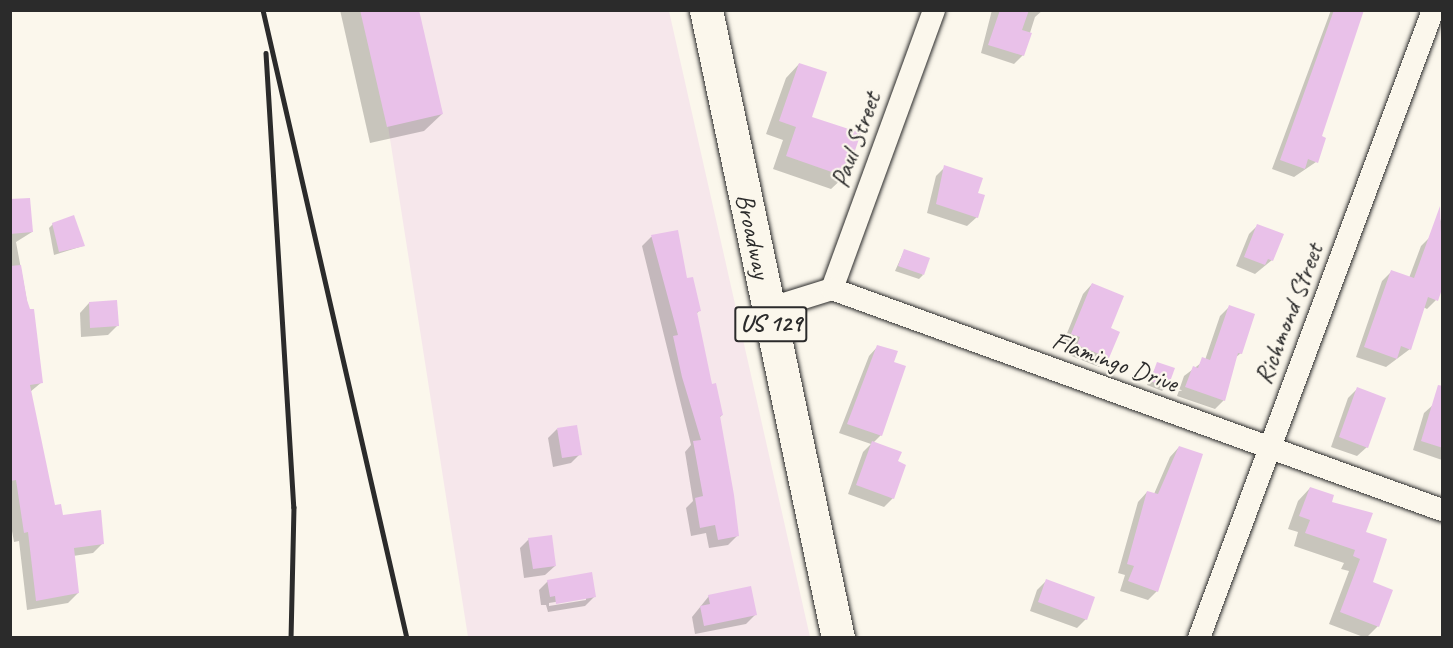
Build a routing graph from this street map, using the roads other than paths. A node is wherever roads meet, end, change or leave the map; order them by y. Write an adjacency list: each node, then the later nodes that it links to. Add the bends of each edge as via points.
1 (706, 10): 5 (main road, Broadway / US 129)
2 (934, 10): 4 (street, Paul Street)
3 (1433, 10): 6 (street, Richmond Street)
4 (832, 289): 5 (street); 6 (street, Flamingo Drive)
5 (768, 309): 8 (main road, Broadway / US 129)
6 (1269, 448): 7 (street, Flamingo Drive); 9 (street, Richmond Street)
7 (1443, 510)
8 (838, 638)
9 (1199, 638)

